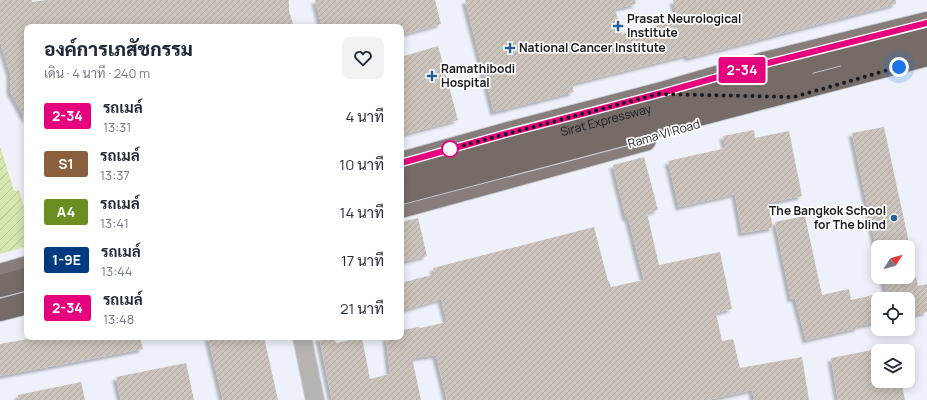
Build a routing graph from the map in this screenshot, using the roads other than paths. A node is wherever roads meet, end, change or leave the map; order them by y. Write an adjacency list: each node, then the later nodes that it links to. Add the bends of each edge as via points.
1 (927, 23): 5 (main road)
2 (927, 34): 10 (highway, Sirat Expressway, bridge)
3 (927, 55): 11 (highway, Sirat Expressway, bridge)
4 (927, 60): 6 (main road, Rama VI Road)
5 (658, 94): 6 (main road); 7 (main road)
6 (794, 97): 8 (main road, Rama VI Road)
7 (576, 115): 8 (main road); 9 (main road)
8 (587, 156): 12 (main road, Rama VI Road)
9 (404, 162)
10 (404, 174)
11 (404, 192)
12 (404, 206)
13 (24, 268): 14 (main road)
14 (0, 275)
15 (24, 279): 16 (highway)
16 (0, 286)
17 (24, 304): 18 (highway)
18 (0, 310)
19 (24, 310): 20 (main road)
20 (0, 317)
21 (303, 340): 22 (street)
22 (315, 400)

